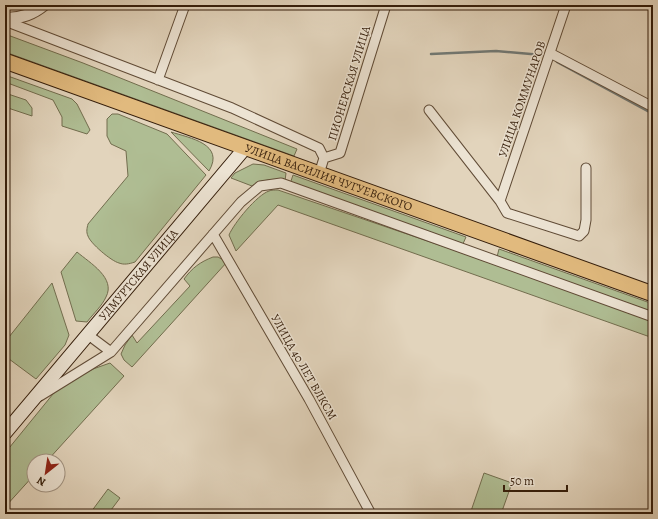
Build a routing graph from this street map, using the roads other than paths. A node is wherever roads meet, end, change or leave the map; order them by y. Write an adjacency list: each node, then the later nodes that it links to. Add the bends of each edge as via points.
1 (44, 5): 5 (street, via 29,14)
2 (185, 5): 8 (street)
3 (386, 5): 12 (street, ПИОНЕРСКАЯ УЛИЦА, via 340,153)
4 (566, 5): 6 (street, УЛИЦА КОММУНАРОВ)
5 (5, 20): 8 (street)
6 (550, 53): 9 (street); 16 (street, УЛИЦА КОММУНАРОВ)
7 (5, 61): 11 (main road, УЛИЦА ВАСИЛИЯ ЧУГУЕВСКОГО)
8 (158, 80): 12 (street, via 306,140 319,148)
9 (653, 107)
10 (429, 110): 16 (street)
11 (245, 148): 14 (main road, УЛИЦА ВАСИЛИЯ ЧУГУЕВСКОГО); 20 (main road, УДМУРТСКАЯ УЛИЦА)
12 (324, 158): 14 (street)
13 (586, 168): 16 (street, via 586,220 584,230 579,236 507,214)
14 (319, 174): 18 (main road, УЛИЦА ВАСИЛИЯ ЧУГУЕВСКОГО)
15 (256, 189): 17 (street, УДМУРТСКАЯ УЛИЦА); 19 (street, УЛИЦА ВАСИЛИЯ ЧУГУЕВСКОГО, via 281,183)
16 (500, 201)
17 (213, 234): 21 (street, УДМУРТСКАЯ УЛИЦА); 24 (street, УЛИЦА 40 ЛЕТ ВЛКСМ)
18 (653, 294)
19 (653, 317)
20 (87, 334): 21 (street); 22 (main road, УДМУРТСКАЯ УЛИЦА)
21 (111, 352): 22 (street, УДМУРТСКАЯ УЛИЦА)
22 (32, 401): 23 (main road, УДМУРТСКАЯ УЛИЦА)
23 (5, 433)
24 (371, 514)

